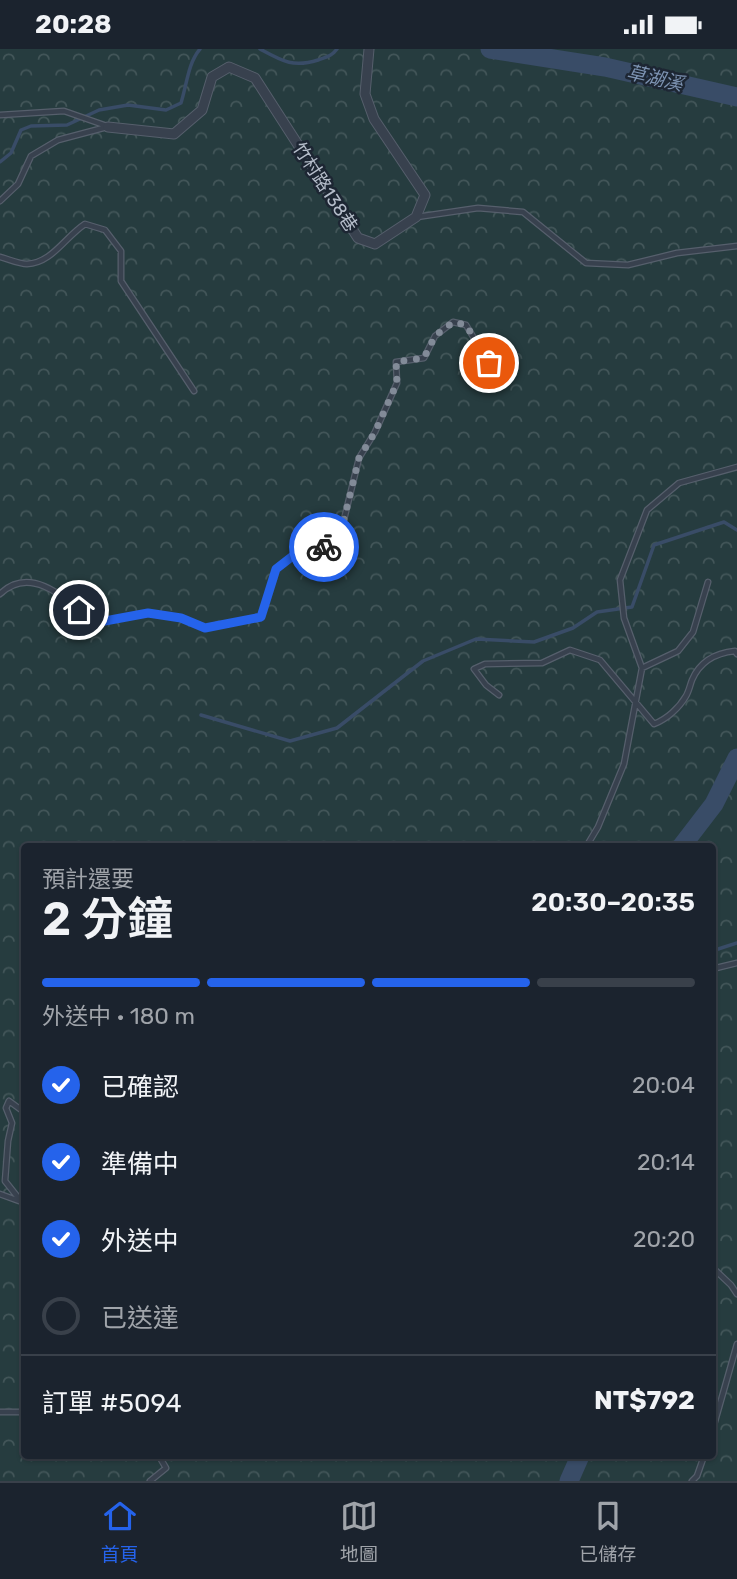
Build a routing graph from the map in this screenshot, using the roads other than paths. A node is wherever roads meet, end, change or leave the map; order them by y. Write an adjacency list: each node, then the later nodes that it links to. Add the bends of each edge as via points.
1 (369, 49): 5 (street, via 366,94 374,119 425,195)
2 (0, 115): 3 (lane, via 64,111)
3 (108, 127): 4 (lane, via 58,140 32,156 18,184); 5 (street, 竹村路138巷, via 174,134 202,110 212,77 229,67 255,78 358,238 375,244)
4 (0, 201)
5 (416, 217): 6 (lane, via 478,208 523,212 586,263 628,265)
6 (737, 246)
7 (0, 257): 9 (lane, via 27,264 51,256 85,224 105,230 121,251 121,281)
8 (489, 363): 12 (lane, via 466,325 453,322 435,336 424,358 396,362 397,383 359,458 339,540 294,555 276,569 261,617 205,628 181,618 148,613 94,623 63,597 35,582 11,583)
9 (194, 391)
10 (737, 467): 14 (lane, via 679,483 647,510 620,580 624,618)
11 (708, 582): 14 (lane, via 693,632 678,651)
12 (0, 594)
13 (737, 654): 16 (lane, via 720,652 702,663 687,696 666,720 654,725)
14 (642, 668): 16 (lane)
15 (499, 695): 16 (lane, via 474,669 485,664 542,663 570,650 600,660)
16 (635, 700): 17 (lane, via 624,764)
17 (588, 843)
18 (737, 963): 19 (lane)
19 (716, 968)
20 (21, 1110): 22 (lane, via 9,1101 6,1108 12,1123 5,1181)
21 (0, 1193): 23 (lane)
22 (21, 1202)
23 (21, 1203)
24 (716, 1271): 25 (lane)
25 (737, 1294)
26 (737, 1344): 29 (lane)
27 (0, 1412): 28 (lane)
28 (21, 1412)
29 (716, 1419)
30 (161, 1459): 32 (lane, via 166,1468)
31 (703, 1459): 33 (lane)
32 (150, 1481)
33 (692, 1481)

